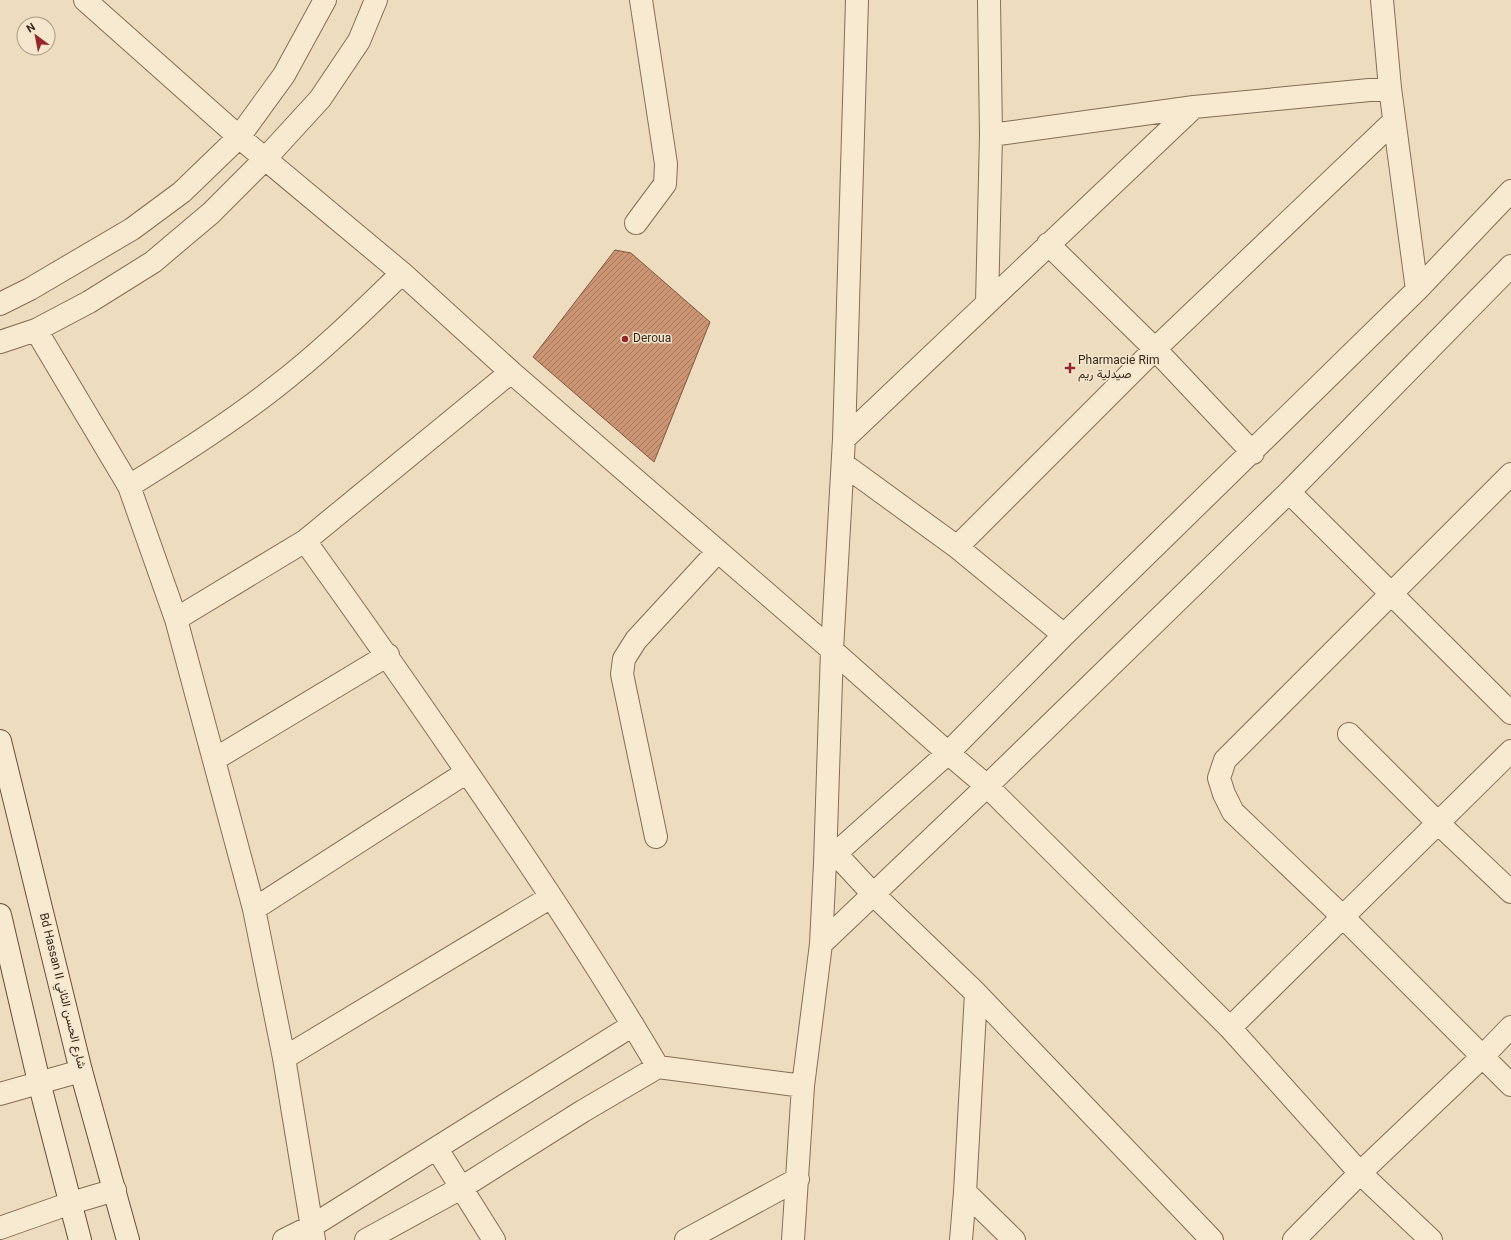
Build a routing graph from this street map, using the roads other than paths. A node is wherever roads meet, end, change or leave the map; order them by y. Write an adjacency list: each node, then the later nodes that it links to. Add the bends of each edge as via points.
1 (85, 0): 8 (street)
2 (325, 0): 13 (street, via 284,75)
3 (376, 0): 14 (street, via 359,41 320,99)
4 (641, 0): 16 (street, via 666,164 666,184)
5 (862, 0): 27 (street)
6 (989, 0): 12 (street)
7 (1382, 0): 9 (street)
8 (106, 7): 13 (street)
9 (1390, 88): 10 (street); 11 (street)
10 (1194, 107): 12 (street); 17 (street)
11 (1394, 121): 20 (street); 25 (street)
12 (991, 134): 21 (street)
13 (239, 137): 14 (street); 22 (street, via 182,192 132,229)
14 (265, 159): 19 (street); 23 (street, via 210,213 153,262 89,302)
15 (1511, 192): 20 (street)
16 (636, 223)
17 (1048, 244): 21 (street); 25 (street)
18 (1511, 266): 32 (street)
19 (402, 273): 26 (street); 31 (street, via 348,326 273,389 196,444)
20 (1417, 290): 28 (street)
21 (987, 303): 27 (street)
22 (0, 304)
23 (36, 330): 24 (street); 31 (street)
24 (0, 342)
25 (1155, 349): 28 (street); 34 (street)
26 (511, 372): 33 (street); 35 (street)
27 (844, 438): 29 (street)
28 (1252, 453): 38 (street)
29 (843, 464): 34 (street); 39 (street)
30 (1511, 474): 36 (street)
31 (129, 486): 37 (street)
32 (1289, 492): 36 (street); 48 (street)
33 (305, 541): 37 (street); 40 (street)
34 (957, 547): 38 (street)
35 (718, 551): 39 (street); 50 (street, via 636,640 624,659 622,674)
36 (1391, 593): 41 (street); 57 (street, via 1225,760 1219,778 1233,812)
37 (176, 619): 46 (street)
38 (1064, 636): 45 (street)
39 (832, 650): 45 (street); 51 (street)
40 (388, 655): 46 (street); 47 (street)
41 (1511, 714)
42 (1349, 734): 49 (street)
43 (0, 741): 66 (street, Bd Hassan II شارع الحسن الثاني)
44 (1511, 751): 49 (street)
45 (948, 753): 48 (street); 51 (street)
46 (215, 759): 55 (street)
47 (467, 772): 54 (street); 55 (street)
48 (987, 786): 53 (street); 62 (street)
49 (1438, 823): 52 (street); 57 (street)
50 (656, 836)
51 (831, 858): 53 (street); 58 (street)
52 (1511, 892)
53 (873, 894): 58 (street); 59 (street)
54 (551, 897): 60 (street); 64 (street)
55 (254, 909): 64 (street)
56 (0, 915): 67 (street)
57 (1343, 917): 62 (street); 63 (street)
58 (821, 944): 69 (street)
59 (976, 993): 76 (street); 89 (street)
60 (633, 1024): 65 (street); 71 (street)
61 (1511, 1027): 63 (street)
62 (1230, 1028): 72 (street)
63 (1483, 1056): 68 (street); 72 (street)
64 (284, 1058): 79 (street)
65 (658, 1067): 69 (street); 74 (street)
66 (81, 1070): 67 (street); 75 (street, Bd Hassan II شارع الحسن الثاني)
67 (39, 1082): 70 (street); 77 (street)
68 (1511, 1084)
69 (803, 1086): 73 (street)
70 (0, 1094)
71 (437, 1149): 74 (street); 79 (street)
72 (1360, 1173): 90 (street); 91 (street)
73 (798, 1179): 85 (street); 86 (street)
74 (461, 1188): 83 (street); 84 (street)
75 (115, 1190): 77 (street); 81 (street, Bd Hassan II شارع الحسن الثاني)
76 (965, 1192): 87 (street); 88 (street)
77 (71, 1203): 78 (street); 80 (street)
78 (0, 1228)
79 (313, 1233): 82 (street)
80 (80, 1240)
81 (128, 1240)
82 (284, 1240)
83 (366, 1240)
84 (494, 1240)
85 (686, 1240)
86 (793, 1240)
87 (961, 1240)
88 (1014, 1240)
89 (1212, 1240)
90 (1294, 1240)
91 (1431, 1240)

